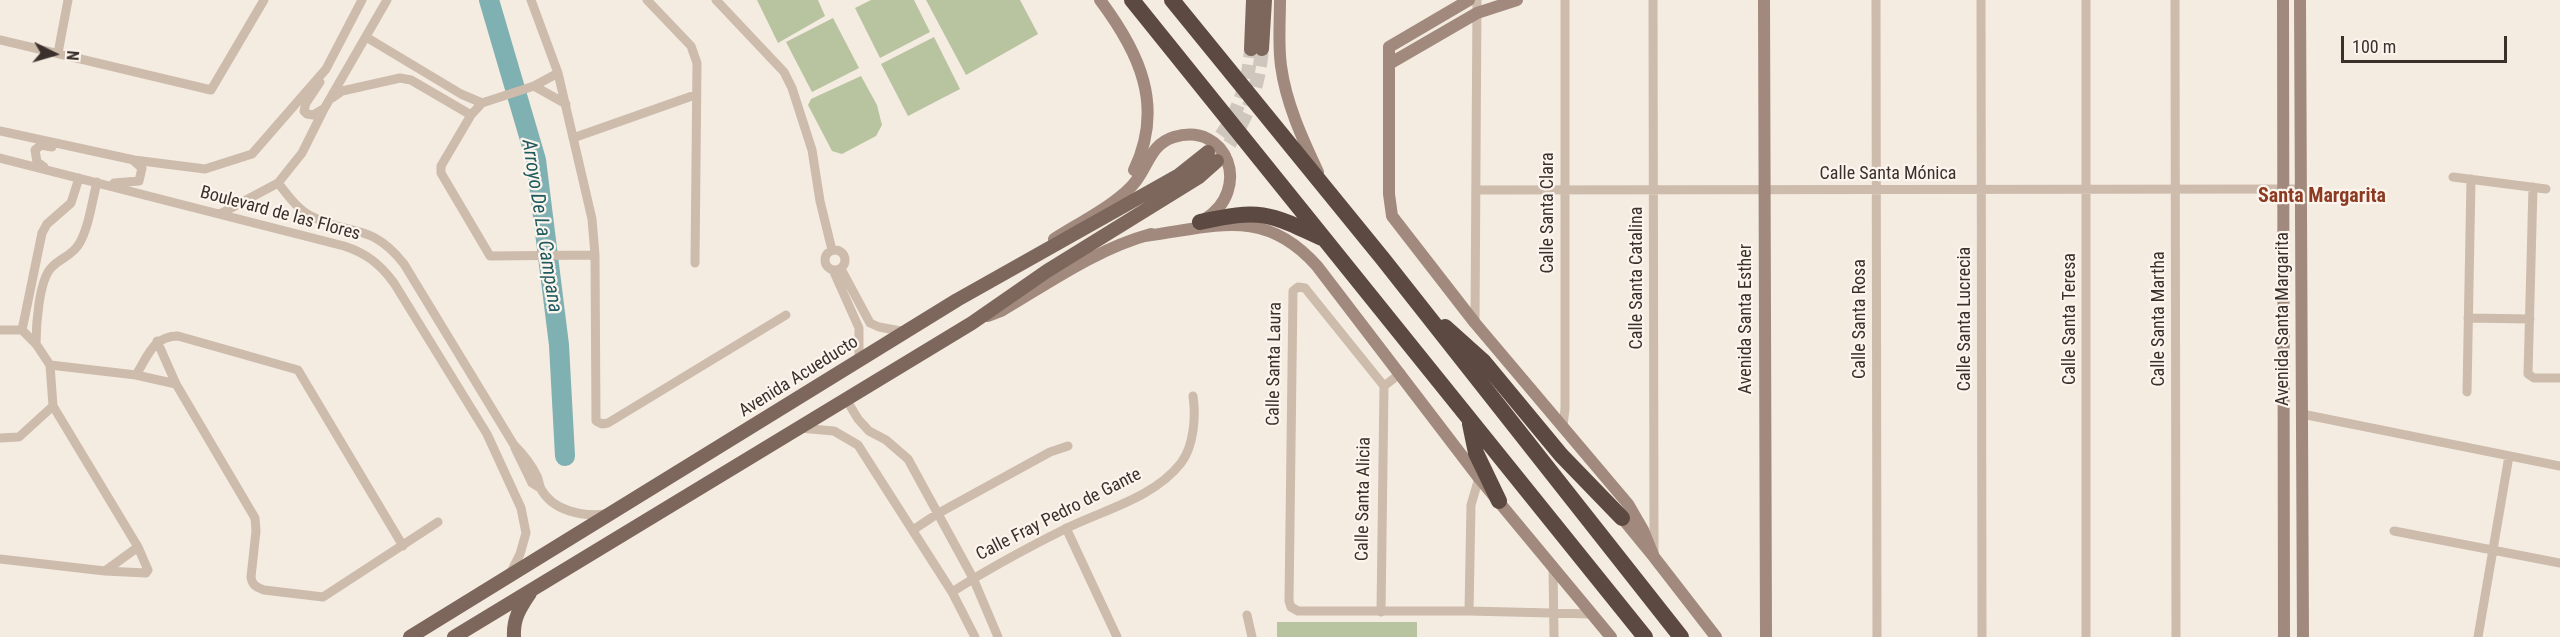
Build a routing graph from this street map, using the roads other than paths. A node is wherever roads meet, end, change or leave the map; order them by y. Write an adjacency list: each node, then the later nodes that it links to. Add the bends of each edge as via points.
1 (68, 0): 28 (street)
2 (264, 0): 28 (street, via 211,90)
3 (362, 0): 30 (street)
4 (385, 0): 26 (street)
5 (531, 0): 31 (street)
6 (647, 0): 33 (street, via 695,53)
7 (716, 0): 67 (street, via 784,72 792,88 812,150)
8 (1100, 0): 62 (main road, via 1143,73 1149,105 1144,146 1136,166 1123,188)
9 (1132, 0): 66 (highway)
10 (1172, 0): 53 (highway)
11 (1253, 0): 12 (main road, via 1256,49)
12 (1265, 0)
13 (1280, 0): 53 (main road, via 1280,54 1285,88 1304,143)
14 (1468, 0): 29 (main road, via 1389,47)
15 (1517, 0): 25 (main road)
16 (1565, 0): 59 (street, Calle Santa Clara)
17 (1653, 0): 60 (street, Calle Santa Catalina)
18 (1764, 0): 61 (main road, Avenida Santa Esther)
19 (1876, 0): 55 (street, Calle Santa Rosa)
20 (1981, 0): 56 (street, Calle Santa Lucrecia)
21 (2086, 0): 57 (street, Calle Santa Teresa)
22 (2175, 0): 58 (street, Calle Santa Martha)
23 (2283, 0): 50 (main road, Avenida Santa Margarita)
24 (2300, 0): 51 (main road, Avenida Santa Margarita)
25 (1477, 6): 29 (main road); 54 (street)
26 (366, 37): 34 (street); 36 (street)
27 (0, 40): 28 (street)
28 (58, 53)
29 (1389, 64): 78 (main road, via 1389,201 1395,220)
30 (326, 69): 36 (street, via 304,111 313,115); 42 (street, Boulevard de las Flores, via 252,154 205,170)
31 (558, 73): 32 (street); 35 (street)
32 (529, 88): 34 (street); 35 (street)
33 (695, 95): 39 (street); 70 (street)
34 (482, 103): 37 (street)
35 (566, 104): 39 (street)
36 (326, 105): 37 (street, via 342,92 400,78 411,80); 48 (street, via 303,153)
37 (471, 115): 68 (street, via 441,166 443,181 490,256)
38 (0, 131): 40 (street, Boulevard de las Flores)
39 (573, 138): 68 (street, via 592,219)
40 (78, 147): 42 (street, Boulevard de las Flores); 43 (street, via 37,147 35,158)
41 (0, 158): 43 (street, Boulevard de las Flores)
42 (134, 160): 47 (street, via 142,168 139,181)
43 (46, 170): 45 (street, Boulevard de las Flores)
44 (2453, 177): 46 (street)
45 (79, 178): 47 (street, Boulevard de las Flores); 81 (street, via 71,203 42,233)
46 (2471, 179): 49 (street); 74 (street)
47 (100, 183): 63 (street, Boulevard de las Flores); 84 (street, via 81,242 50,269 45,279)
48 (278, 183): 63 (street); 90 (street, Boulevard de las Flores, via 309,216 371,234 394,251)
49 (2533, 187): 52 (street); 75 (street)
50 (2284, 189): 51 (street, Calle Santa Mónica); 58 (street, Calle Santa Mónica); 149 (main road, Avenida Santa Margarita)
51 (2301, 189): 98 (main road, Avenida Santa Margarita)
52 (2546, 189)
53 (1327, 190): 72 (highway)
54 (1476, 190): 59 (street, Calle Santa Mónica); 78 (street)
55 (1876, 190): 56 (street, Calle Santa Mónica); 61 (street, Calle Santa Mónica); 145 (street, Calle Santa Rosa)
56 (1981, 190): 57 (street, Calle Santa Mónica); 146 (street, Calle Santa Lucrecia)
57 (2086, 190): 58 (street, Calle Santa Mónica); 147 (street, Calle Santa Teresa)
58 (2175, 190): 148 (street, Calle Santa Martha)
59 (1564, 191): 60 (street, Calle Santa Mónica); 100 (street, Calle Santa Clara)
60 (1653, 191): 61 (street, Calle Santa Mónica); 118 (street, Calle Santa Catalina)
61 (1764, 191): 132 (main road, Avenida Santa Esther)
62 (1106, 205): 64 (main road, via 1136,181 1159,144 1177,136 1195,135 1220,148 1231,174 1224,201); 69 (main road, via 1036,251)
63 (220, 214): 93 (street, Boulevard de las Flores, via 344,246 372,258 394,283)
64 (1200, 222): 65 (main road); 66 (highway, via 1258,213)
65 (1145, 236): 76 (main road, via 1090,258 1001,311); 87 (main road, via 1242,225 1282,235 1317,266)
66 (1325, 239): 99 (highway)
67 (832, 250): 71 (street, via 826,254 825,262); 71 (street, via 845,255 846,263)
68 (595, 255): 73 (street, via 596,421 602,424)
69 (1028, 261): 76 (main road, Avenida Acueducto, via 1212,157 1199,177 1047,270); 82 (main road, Avenida Acueducto)
70 (696, 263)
71 (837, 269): 77 (street); 79 (street)
72 (1421, 308): 110 (highway, via 1484,362 1561,455); 143 (highway)
73 (786, 315)
74 (2468, 318): 75 (street); 94 (street)
75 (2530, 320): 89 (street, via 2528,374 2534,378)
76 (972, 322): 96 (main road, Avenida Acueducto)
77 (870, 323): 79 (street); 82 (street)
78 (1475, 323): 100 (main road)
79 (859, 328): 85 (street)
80 (0, 330): 81 (street)
81 (22, 330): 84 (street)
82 (906, 332): 85 (main road, Avenida Acueducto)
83 (157, 340): 88 (street); 91 (street); 115 (street, via 178,336 298,370)
84 (36, 344): 86 (street)
85 (858, 362): 108 (main road, Avenida Acueducto)
86 (50, 365): 88 (street); 97 (street)
87 (1401, 373): 92 (street); 106 (main road)
88 (136, 375): 91 (street)
89 (2560, 378)
90 (475, 381): 93 (street); 108 (street, Boulevard de las Flores, via 532,483 558,506 590,516)
91 (176, 384): 115 (street, via 255,518 251,577 256,587 323,597)
92 (1384, 386): 128 (street, Calle Santa Alicia); 128 (street, Calle Santa Laura, via 1305,288 1298,286 1293,291 1289,600 1298,611)
93 (459, 389): 123 (street, Boulevard de las Flores, via 487,434 526,523 524,543)
94 (2467, 392)
95 (1193, 396): 112 (street, Calle Fray Pedro de Gante, via 1195,412 1181,462 1148,490)
96 (846, 399): 101 (main road, Avenida Acueducto); 109 (street, via 869,431 908,459)
97 (53, 406): 102 (street, via 19,437); 116 (street)
98 (2302, 414): 104 (street); 150 (main road, Avenida Santa Margarita)
99 (1470, 420): 107 (highway, via 1476,453); 142 (highway)
100 (1563, 426): 118 (main road, via 1628,504)
101 (800, 428): 113 (street, via 834,430 858,445); 125 (main road, Avenida Acueducto)
102 (0, 438)
103 (1068, 446): 109 (street)
104 (2510, 456): 105 (street); 117 (street)
105 (2560, 466)
106 (1479, 478): 107 (main road); 127 (street, via 1471,505)
107 (1499, 501): 121 (main road)
108 (610, 514): 123 (main road, Avenida Acueducto)
109 (937, 514): 113 (street); 124 (street)
110 (1622, 518): 118 (main road)
111 (438, 522): 115 (street)
112 (1066, 528): 124 (street, Calle Fray Pedro de Gante); 138 (street)
113 (913, 530): 126 (street)
114 (2394, 531): 117 (street)
115 (403, 546)
116 (138, 547): 122 (street); 122 (street, via 147,564 146,573)
117 (2493, 550): 120 (street); 151 (street)
118 (1654, 557): 144 (main road)
119 (0, 559): 122 (street)
120 (2560, 563)
121 (1553, 565): 129 (street); 130 (main road)
122 (105, 572)
123 (509, 576): 133 (main road, Avenida Acueducto)
124 (973, 579): 126 (street, Calle Fray Pedro de Gante); 137 (street)
125 (533, 589): 134 (main road, Avenida Acueducto); 135 (main road, via 517,612)
126 (952, 592): 136 (street)
127 (1468, 611): 128 (street); 129 (street)
128 (1381, 612)
129 (1554, 612): 130 (street); 140 (street)
130 (1592, 614): 141 (main road)
131 (1246, 615): 139 (street)
132 (1764, 634)
133 (410, 637)
134 (454, 637)
135 (514, 637)
136 (975, 637)
137 (998, 637)
138 (1117, 637)
139 (1252, 637)
140 (1554, 637)
141 (1611, 637)
142 (1645, 637)
143 (1681, 637)
144 (1716, 637)
145 (1877, 637)
146 (1982, 637)
147 (2086, 637)
148 (2176, 637)
149 (2284, 637)
150 (2303, 637)
151 (2478, 637)

